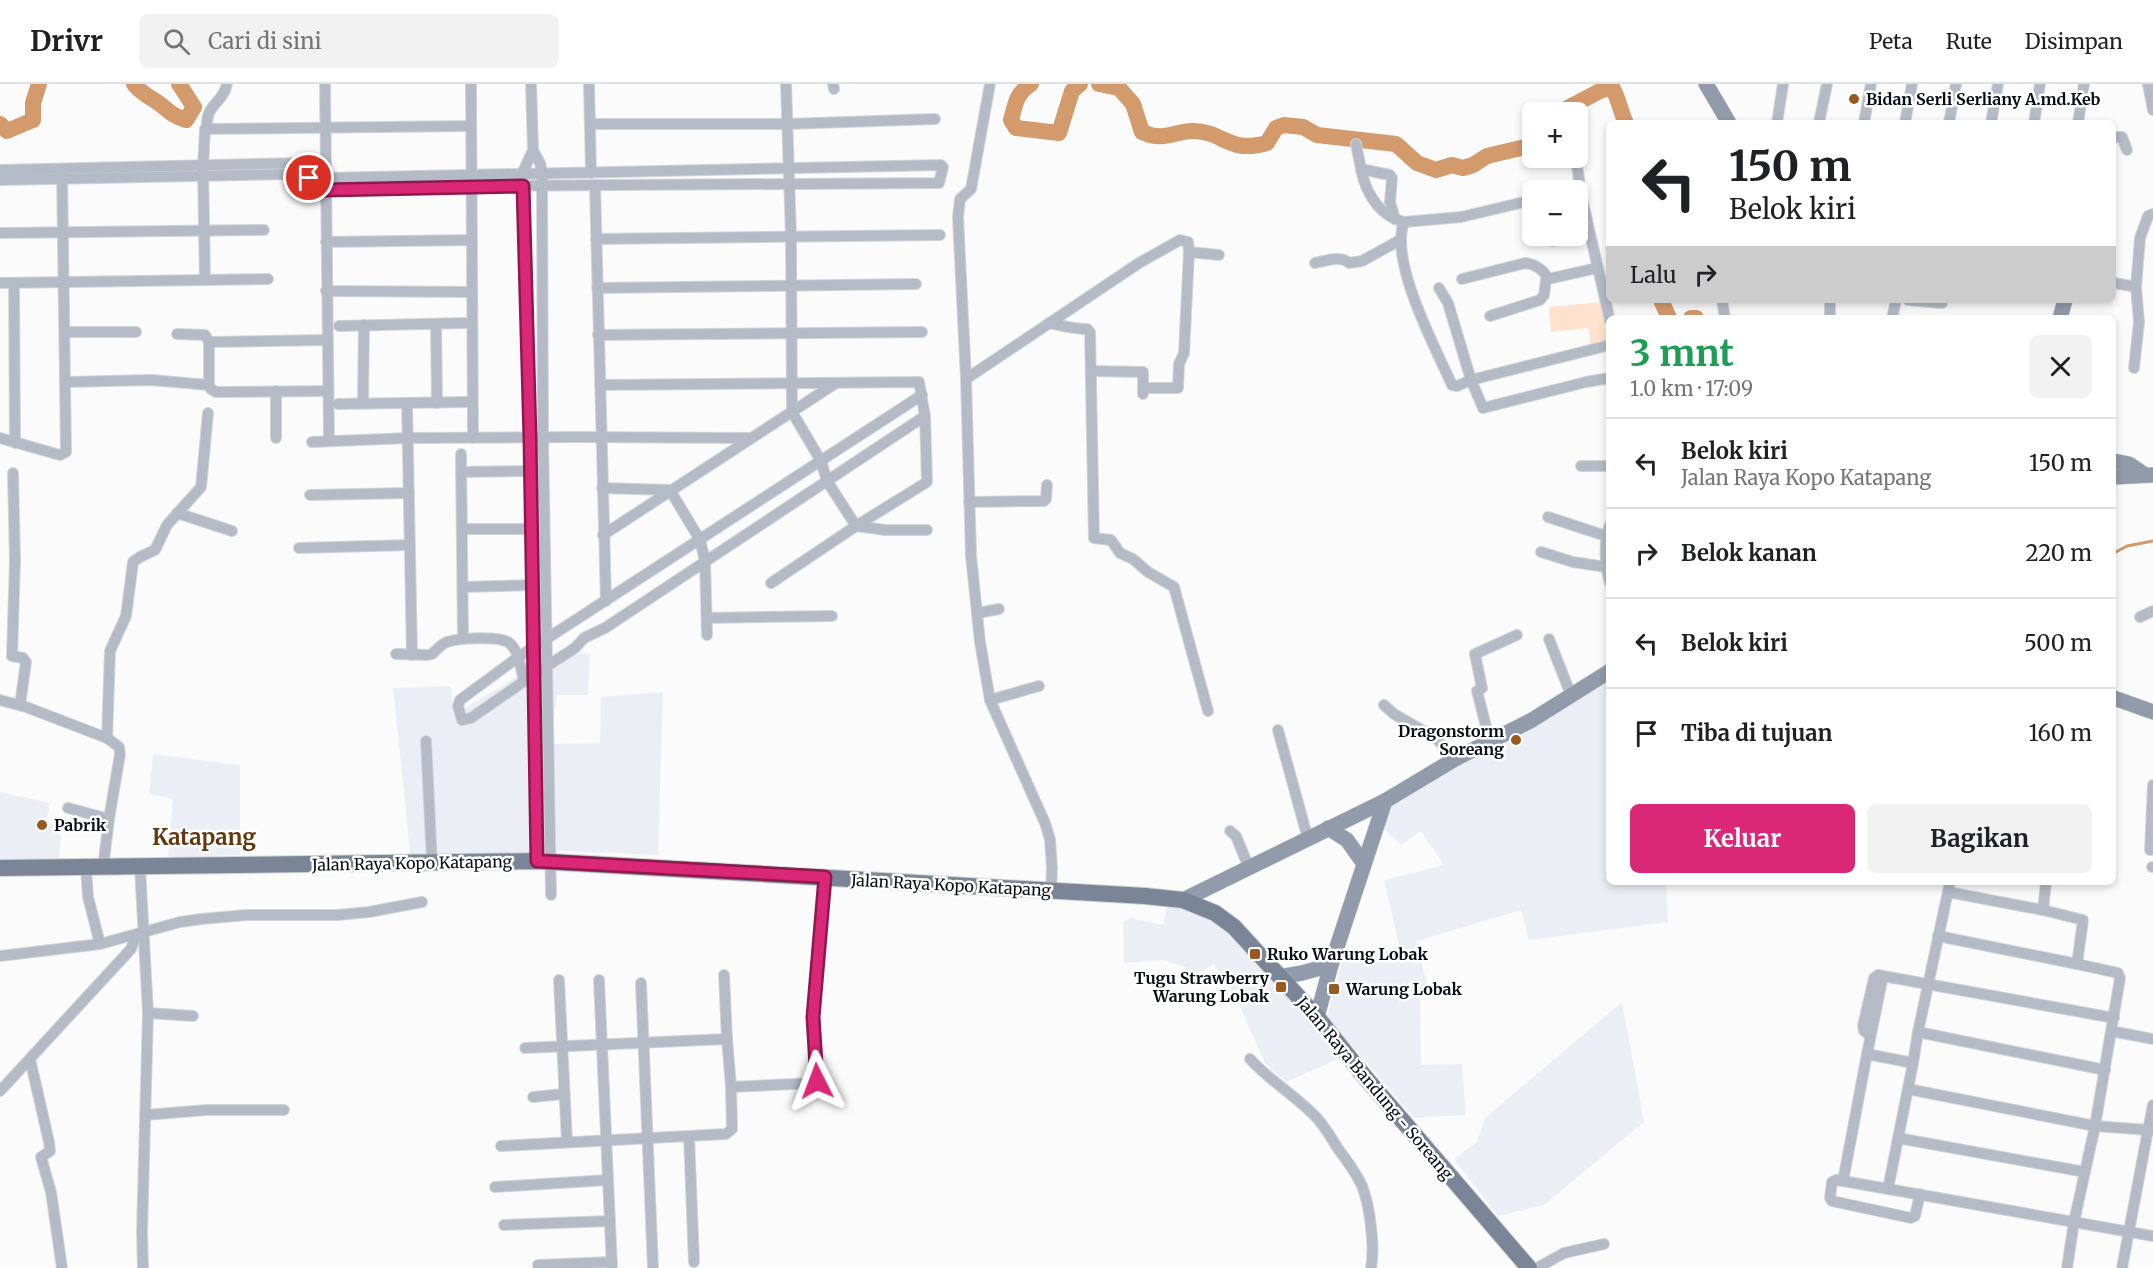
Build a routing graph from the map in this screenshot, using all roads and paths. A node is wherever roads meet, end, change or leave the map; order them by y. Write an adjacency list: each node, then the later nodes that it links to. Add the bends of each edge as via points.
1 (227, 84): 32 (street, via 209,110)
2 (325, 84): 33 (street)
3 (471, 84): 31 (street)
4 (531, 84): 36 (street)
5 (589, 84): 30 (street)
6 (786, 84): 29 (street)
7 (990, 84): 108 (street, via 972,189 960,199 959,208)
8 (1706, 84): 20 (street)
9 (1783, 84): 21 (street)
10 (1827, 84): 22 (street)
11 (1871, 84): 23 (street)
12 (1912, 84): 24 (street)
13 (1956, 84): 25 (street)
14 (1998, 84): 26 (street)
15 (2040, 84): 27 (street)
16 (2084, 84): 28 (street)
17 (2148, 84): 18 (street)
18 (2153, 110)
19 (935, 119): 29 (street)
20 (1727, 120)
21 (1777, 120)
22 (1820, 120)
23 (1865, 120)
24 (1906, 120)
25 (1950, 120)
26 (1992, 120)
27 (2034, 120)
28 (2078, 120)
29 (788, 123): 30 (street); 38 (street)
30 (590, 124): 43 (street)
31 (471, 126): 33 (street); 48 (street)
32 (207, 128): 33 (street); 41 (street)
33 (324, 128): 46 (street)
34 (2116, 136): 37 (street, via 2122,138)
35 (1356, 144): 39 (street)
36 (533, 150): 42 (street); 45 (street)
37 (2127, 150)
38 (789, 169): 43 (street); 49 (street); 49 (street, via 944,167 939,183)
39 (1361, 169): 58 (street, via 1365,187 1380,210); 58 (street, via 1390,175 1390,202)
40 (0, 170): 44 (street)
41 (203, 172): 44 (street); 46 (street, via 301,164); 53 (street, via 299,174); 59 (street)
42 (542, 173): 43 (street); 45 (street); 52 (street)
43 (591, 173)
44 (62, 174): 47 (street); 61 (street)
45 (522, 174): 48 (street); 51 (street)
46 (325, 178): 48 (street); 53 (street)
47 (0, 180)
48 (472, 181): 51 (street); 53 (street); 66 (street)
49 (789, 183): 50 (street); 64 (street)
50 (595, 185): 52 (street); 65 (street)
51 (523, 186): 52 (street); 55 (street)
52 (542, 186): 56 (street)
53 (325, 190): 68 (street)
54 (1522, 203): 58 (street, via 1461,217)
55 (523, 204): 56 (street); 131 (street)
56 (542, 204): 132 (street)
57 (2153, 214): 84 (street, via 2148,216 2140,238)
58 (1400, 220): 67 (street)
59 (204, 230): 60 (street); 61 (street); 77 (street)
60 (264, 230)
61 (63, 232): 62 (street); 78 (street)
62 (0, 233)
63 (940, 235): 64 (street)
64 (791, 237): 65 (street); 83 (street)
65 (596, 239): 85 (street)
66 (472, 240): 68 (street); 88 (street)
67 (1400, 240): 72 (street, via 1362,261); 109 (street, via 1406,278 1452,385)
68 (326, 242): 87 (street)
69 (1587, 246): 73 (street)
70 (1189, 252): 71 (street); 92 (street, via 1188,242 1177,242); 106 (street, via 1184,353 1179,364 1178,388 1143,391 1143,372)
71 (1219, 255)
72 (1314, 263)
73 (1597, 268): 76 (street); 89 (street)
74 (268, 279): 77 (street)
75 (1462, 279): 76 (street, via 1525,263 1545,271)
76 (1548, 279): 90 (street, via 1540,300)
77 (205, 280): 78 (street)
78 (64, 282): 80 (street); 96 (street)
79 (0, 283): 80 (street)
80 (14, 283): 136 (street)
81 (2116, 283): 84 (street)
82 (916, 284): 83 (street)
83 (790, 286): 85 (street); 99 (street)
84 (2136, 287): 105 (street, via 2139,322)
85 (597, 288): 101 (street)
86 (1439, 288): 109 (street, via 1450,309)
87 (326, 291): 88 (street); 102 (street)
88 (472, 292): 130 (street)
89 (1609, 315)
90 (1490, 316)
91 (465, 323): 93 (street)
92 (1049, 323): 106 (street, via 1089,330); 108 (street)
93 (436, 324): 94 (street); 121 (street)
94 (364, 325): 95 (street); 119 (street)
95 (339, 326)
96 (65, 332): 97 (street); 110 (street)
97 (136, 332)
98 (922, 332): 99 (street)
99 (790, 333): 101 (street); 111 (street)
100 (177, 334): 103 (street, via 205,335)
101 (598, 335): 114 (street)
102 (327, 340): 103 (street); 116 (street)
103 (209, 342): 113 (street)
104 (1606, 346): 109 (street)
105 (2134, 368)
106 (1091, 371): 198 (street, via 1094,538 1111,540 1120,553 1173,586)
107 (1606, 379): 109 (street, via 1485,408)
108 (966, 380): 153 (street)
109 (1471, 380)
110 (66, 382): 113 (street, via 151,380); 136 (street, via 65,453)
111 (790, 382): 112 (street); 114 (street); 123 (street)
112 (836, 382): 117 (street, via 918,381); 123 (street)
113 (209, 385): 115 (street, via 218,392)
114 (600, 385): 126 (street)
115 (276, 391): 116 (street); 128 (street)
116 (327, 391): 134 (street)
117 (922, 395): 125 (street); 138 (street)
118 (467, 402): 121 (street)
119 (363, 403): 120 (street); 122 (street)
120 (407, 403): 121 (street); 129 (street)
121 (437, 403)
122 (338, 404)
123 (792, 412): 133 (street); 138 (street)
124 (208, 413): 154 (street, via 201,487)
125 (925, 416): 147 (street); 156 (street, via 927,482)
126 (601, 437): 132 (street); 133 (street); 149 (street)
127 (0, 438): 136 (street)
128 (276, 438)
129 (409, 438): 130 (street); 134 (street); 151 (street)
130 (473, 438): 131 (street)
131 (530, 438): 132 (street); 142 (street)
132 (543, 438): 182 (street)
133 (749, 438): 150 (street)
134 (328, 440): 135 (street)
135 (312, 442)
136 (15, 443)
137 (461, 454): 143 (street)
138 (821, 461): 147 (street); 163 (street)
139 (2116, 461): 145 (street)
140 (1581, 466): 141 (street)
141 (1606, 466)
142 (530, 471): 143 (street); 158 (street)
143 (461, 472): 157 (street)
144 (13, 473): 196 (street, via 12,656 26,662)
145 (2149, 475): 146 (street)
146 (2116, 477)
147 (827, 481): 156 (street); 167 (street)
148 (1047, 485): 153 (street, via 1044,501)
149 (602, 488): 150 (street); 162 (street)
150 (670, 490): 162 (street); 163 (street)
151 (409, 493): 152 (street); 164 (street)
152 (310, 495)
153 (969, 502): 175 (street)
154 (177, 513): 160 (street); 201 (street, via 155,550 133,562 126,616 110,651)
155 (1548, 517): 161 (street)
156 (856, 526): 159 (street); 169 (street)
157 (462, 529): 158 (street); 171 (street)
158 (531, 529): 170 (street)
159 (927, 530)
160 (232, 531)
161 (1606, 531)
162 (603, 535): 172 (street)
163 (700, 540): 167 (street); 172 (street)
164 (410, 545): 165 (street); 186 (street)
165 (299, 548)
166 (1541, 552): 168 (street)
167 (705, 561): 178 (street); 188 (street)
168 (1606, 567)
169 (771, 583)
170 (532, 585): 171 (street); 184 (street)
171 (463, 587): 181 (street)
172 (606, 601): 182 (street)
173 (999, 609): 175 (street)
174 (2153, 611): 177 (street)
175 (978, 613): 195 (street)
176 (832, 616): 178 (street)
177 (2140, 617)
178 (707, 618): 179 (street)
179 (707, 635)
180 (1516, 635): 203 (street, via 1475,654 1482,688 1477,691)
181 (463, 639): 186 (street, via 444,644 430,655); 187 (street, via 508,642)
182 (546, 639): 184 (street); 188 (street)
183 (1549, 639): 192 (street)
184 (532, 648): 187 (street); 190 (street)
185 (396, 654): 186 (street)
186 (412, 655)
187 (517, 658): 190 (street); 190 (street, via 460,700 460,718 471,718)
188 (547, 666): 190 (street); 213 (street)
189 (1606, 673): 192 (street)
190 (528, 678): 213 (street)
191 (1039, 686): 195 (street)
192 (1571, 695): 203 (street)
193 (2116, 699): 199 (street)
194 (0, 700): 196 (street)
195 (990, 700): 224 (street, via 1045,823 1052,850)
196 (20, 705): 201 (street)
197 (1384, 705): 204 (street, via 1436,738)
198 (1208, 711)
199 (2153, 712)
200 (1278, 730): 211 (street)
201 (107, 738): 208 (street, via 120,750)
202 (426, 741): 214 (street)
203 (1490, 742): 204 (street)
204 (1455, 759): 206 (street)
205 (2153, 785): 212 (street)
206 (1385, 801): 209 (street); 215 (street)
207 (68, 808): 208 (street)
208 (109, 819): 216 (street)
209 (1328, 828): 211 (street); 215 (street, via 1347,840)
210 (1230, 831): 219 (street, via 1236,836)
211 (1308, 839): 219 (street)
212 (2150, 850)
213 (543, 861): 214 (main road, Jalan Raya Kopo Katapang); 220 (main road, Jalan Raya Kopo Katapang); 225 (street)
214 (432, 862): 217 (main road, Jalan Raya Kopo Katapang)
215 (1364, 864): 234 (street)
216 (95, 867): 217 (main road, Jalan Raya Kopo Katapang); 218 (main road, Jalan Raya Kopo Katapang); 232 (street, via 88,897)
217 (140, 867): 230 (street)
218 (0, 868)
219 (1249, 868): 223 (street)
220 (825, 877): 224 (main road, Jalan Raya Kopo Katapang); 259 (street, via 813,1017 817,1081)
221 (2046, 885): 229 (street)
222 (1949, 887): 229 (street); 231 (street)
223 (1206, 888): 226 (street); 228 (street)
224 (1051, 891): 226 (main road, Jalan Raya Kopo Katapang)
225 (551, 895)
226 (1183, 900): 228 (main road, Jalan Raya Bandung - Soreang)
227 (422, 902): 230 (street, via 347,914 202,919)
228 (1206, 909): 237 (main road, Jalan Raya Bandung - Soreang, via 1234,927)
229 (2043, 910): 235 (street, via 2083,920)
230 (140, 934): 232 (street); 242 (street); 255 (street, via 131,949)
231 (1938, 936): 235 (street); 241 (street)
232 (100, 941): 233 (street)
233 (0, 956)
234 (1331, 964): 237 (street); 244 (street)
235 (2077, 964): 245 (street, via 2118,973)
236 (724, 975): 248 (street)
237 (1279, 977): 244 (main road, Jalan Raya Bandung - Soreang)
238 (559, 980): 252 (street)
239 (599, 980): 251 (street)
240 (641, 982): 250 (street)
241 (1928, 984): 245 (street); 247 (street); 254 (street, via 1878,975 1874,978 1863,1026 1870,1035)
242 (148, 1013): 243 (street); 266 (street)
243 (193, 1016)
244 (1317, 1017): 294 (main road, Jalan Raya Bandung - Soreang)
245 (2114, 1018): 246 (street)
246 (2111, 1031): 249 (street); 258 (street)
247 (1918, 1032): 257 (street); 258 (street)
248 (727, 1039): 250 (street); 259 (street)
249 (2153, 1039)
250 (643, 1042): 251 (street); 270 (street)
251 (601, 1045): 252 (street); 272 (street)
252 (561, 1046): 253 (street); 262 (street)
253 (525, 1048)
254 (1867, 1054): 257 (street); 277 (street)
255 (30, 1059): 261 (street); 290 (street, via 49,1142 50,1151 41,1157 51,1192)
256 (1250, 1059): 293 (street, via 1316,1116 1356,1175 1366,1201 1372,1240)
257 (1913, 1063): 260 (street)
258 (2105, 1070): 267 (street)
259 (731, 1087): 269 (street, via 730,1132)
260 (1908, 1089): 267 (street); 271 (street)
261 (0, 1091)
262 (564, 1095): 263 (street); 273 (street)
263 (533, 1097)
264 (2153, 1105): 268 (street)
265 (284, 1110): 266 (street)
266 (145, 1115): 291 (street)
267 (2095, 1126): 268 (street); 275 (street)
268 (2151, 1130): 284 (street)
269 (689, 1136): 270 (street); 287 (street)
270 (647, 1138): 272 (street); 292 (street)
271 (1898, 1138): 275 (street); 279 (street)
272 (606, 1140): 273 (street); 276 (street)
273 (567, 1142): 274 (street)
274 (501, 1146)
275 (2085, 1172): 282 (street)
276 (608, 1180): 278 (street); 281 (street)
277 (1843, 1181): 279 (street); 280 (street, via 1832,1182 1832,1201 1911,1218 1915,1216)
278 (495, 1187)
279 (1888, 1189): 280 (street)
280 (1920, 1194): 282 (street)
281 (610, 1221): 283 (street); 289 (street)
282 (2074, 1222): 284 (street); 296 (street)
283 (504, 1225)
284 (2129, 1232): 285 (street); 297 (street)
285 (2153, 1236)
286 (1604, 1244): 295 (street, via 1564,1253)
287 (694, 1262)
288 (538, 1265): 289 (street)
289 (612, 1265)
290 (62, 1268)
291 (143, 1268)
292 (653, 1268)
293 (1371, 1268)
294 (1529, 1268)
295 (1537, 1268)
296 (2067, 1268)
297 (2122, 1268)

